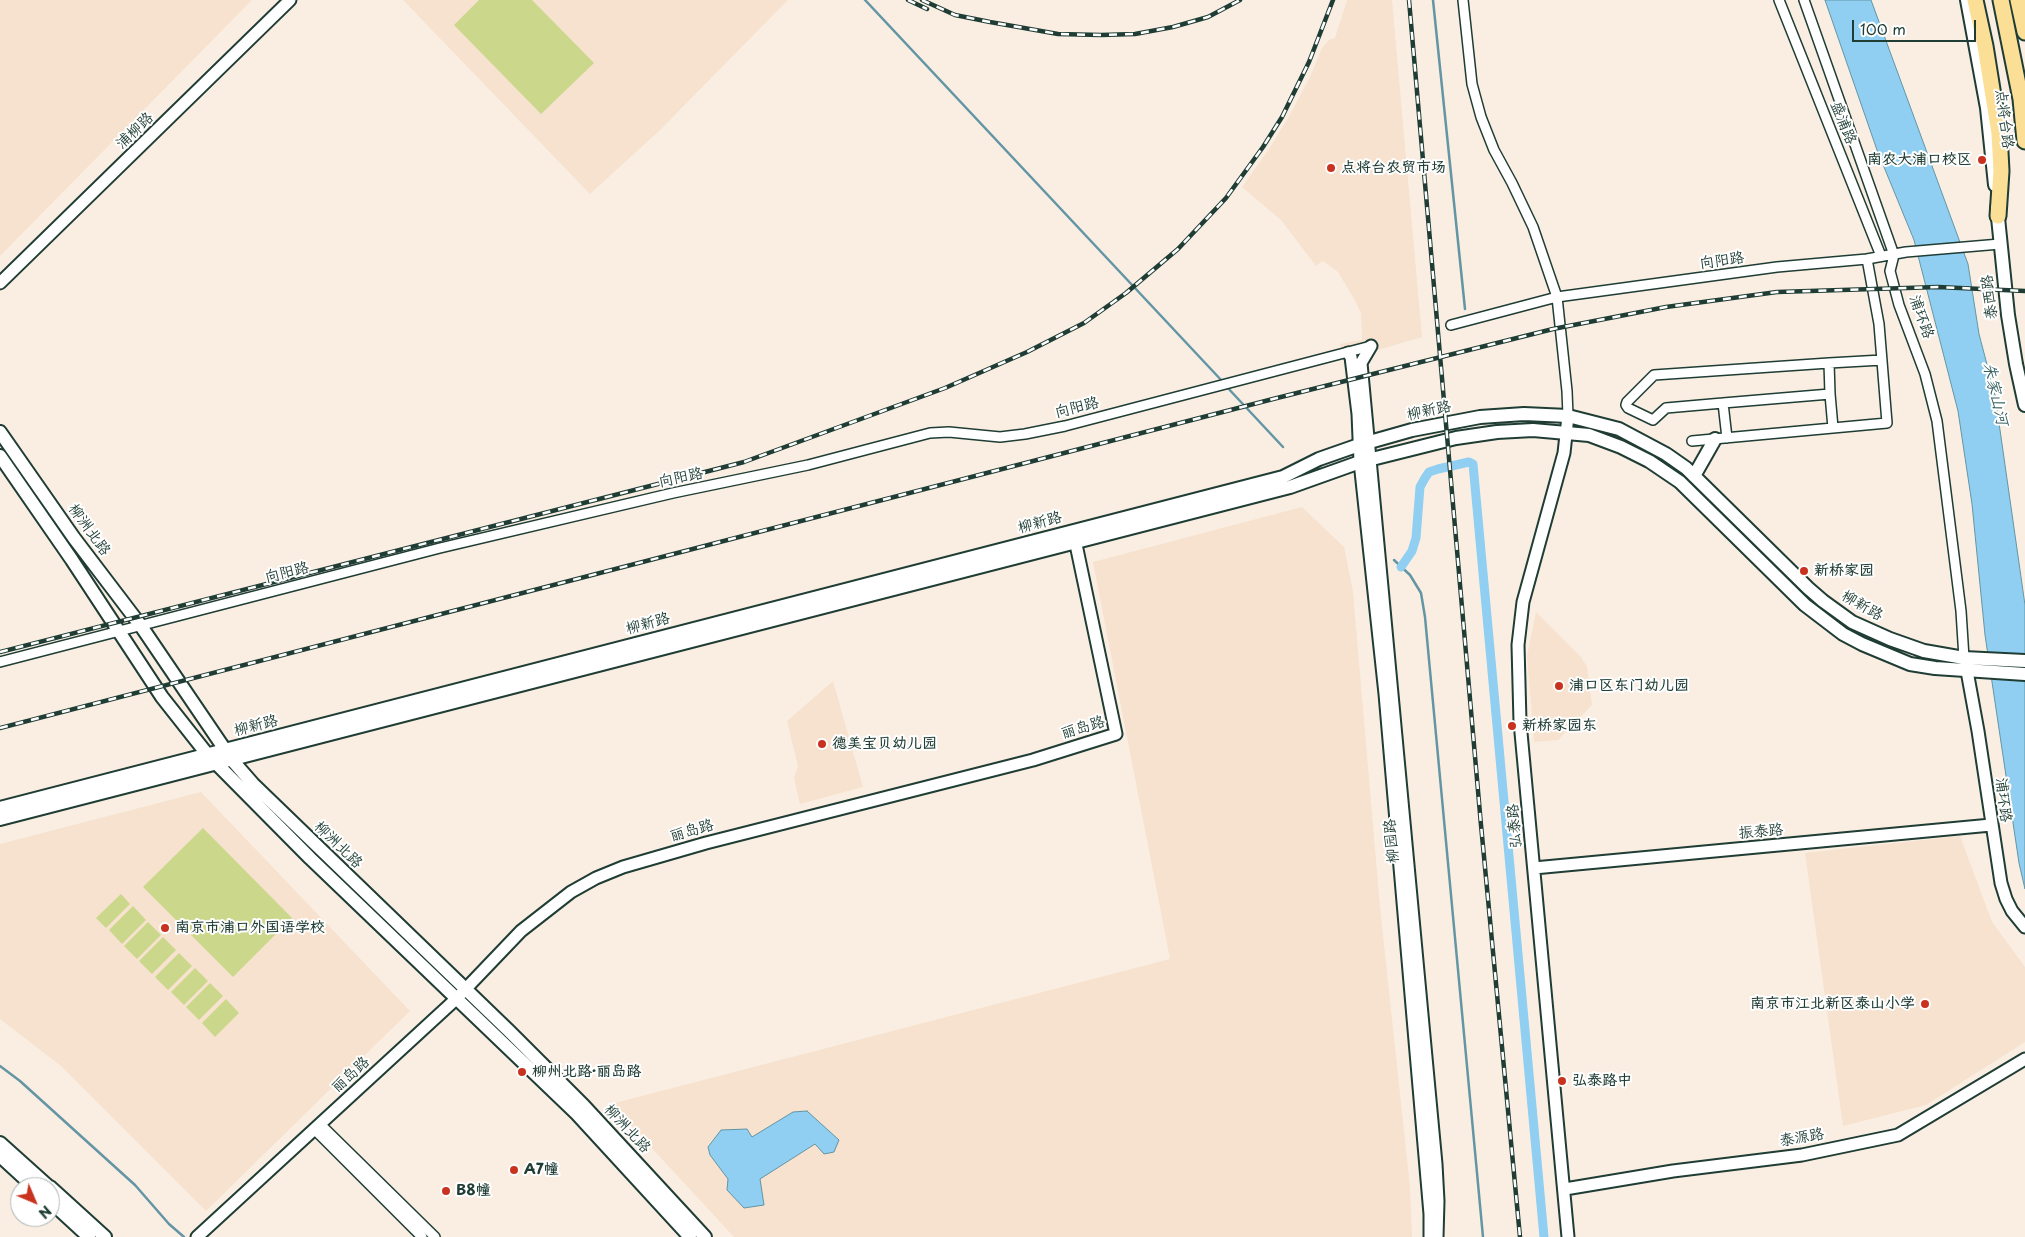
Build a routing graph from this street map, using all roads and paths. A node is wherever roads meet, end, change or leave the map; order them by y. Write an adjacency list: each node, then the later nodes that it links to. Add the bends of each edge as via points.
1 (290, 0): 16 (street, 浦柳路)
2 (1463, 0): 17 (street, via 1472,84 1481,117 1533,227)
3 (1779, 0): 14 (street, 盛浦路)
4 (1804, 0): 13 (street, 浦环路)
5 (1967, 0): 11 (main road, 点将台路, via 1987,108)
6 (1975, 0): 11 (highway, via 1986,46 1999,133)
7 (2001, 0): 10 (highway, via 2021,99)
8 (2018, 0): 9 (highway)
9 (2025, 32)
10 (2025, 141)
11 (1998, 216): 12 (main road, 点将台路)
12 (2000, 244): 13 (street, 向阳路); 25 (main road, 泰西路, via 2008,315)
13 (1894, 255): 14 (street, 向阳路); 39 (street, 浦环路, via 1890,271 1925,374 1938,429)
14 (1881, 256): 15 (street, 向阳路)
15 (1867, 259): 17 (street, 向阳路, via 1777,267); 21 (street)
16 (0, 283)
17 (1557, 298): 18 (street, 向阳路); 26 (street)
18 (1451, 325)
19 (1371, 346): 20 (street, 向阳路); 32 (street, via 1361,363)
20 (1348, 353): 32 (street); 37 (street, 向阳路, via 1025,434 1000,437 930,433 808,465 440,548)
21 (1882, 360): 22 (street); 27 (street, via 1886,422)
22 (1829, 363): 23 (street); 24 (street, via 1654,375 1626,405 1653,420 1666,408)
23 (1830, 394): 24 (street); 27 (street)
24 (1724, 403): 30 (street)
25 (2025, 405)
26 (1568, 416): 29 (street, 弘泰路); 32 (main road, 柳新路, via 1480,417); 35 (main road, 柳新路, via 1604,424 1640,439)
27 (1833, 428): 30 (street)
28 (0, 432): 37 (main road, 柳洲北路)
29 (1567, 432): 34 (main road, 柳新路, via 1497,432 1456,438); 42 (main road, 柳新路, via 1589,435 1621,447 1680,482 1805,605 1843,634 1910,664); 49 (street, 弘泰路, via 1523,602 1518,645 1520,722)
30 (1721, 438): 31 (street); 35 (main road)
31 (1692, 441)
32 (1364, 443): 34 (street); 36 (main road, 柳新路, via 1319,459 1283,478)
33 (0, 456): 38 (main road, 柳洲北路)
34 (1365, 461): 36 (main road, 柳新路, via 1290,487); 69 (street, 柳园路); 70 (street, 柳园路, via 1406,830 1436,1164)
35 (1694, 476): 39 (main road, 柳新路, via 1808,588 1836,611 1890,639)
36 (1075, 537): 44 (main road, 柳新路); 51 (street, 丽岛路, via 1116,734 1033,760 706,842 623,867 596,878 542,914)
37 (141, 626): 38 (street, 向阳路); 44 (main road, 柳洲北路)
38 (120, 631): 41 (street, 向阳路); 45 (main road, 柳洲北路, via 162,697)
39 (1964, 658): 40 (main road, 柳新路)
40 (2025, 661)
41 (0, 662)
42 (1966, 671): 43 (main road, 柳新路); 48 (street, 浦环路, via 1980,740)
43 (2025, 674)
44 (229, 755): 45 (main road, 柳新路); 51 (main road, 柳洲北路, via 278,809)
45 (211, 759): 46 (main road, 柳新路); 47 (main road, 柳新路); 52 (main road, 柳洲北路)
46 (0, 808)
47 (0, 818)
48 (1991, 825): 49 (street, 振泰路); 50 (street, 浦环路, via 2006,899)
49 (1534, 868): 59 (street, 弘泰路)
50 (2025, 927)
51 (464, 989): 52 (street, 丽岛路); 68 (main road, 柳洲北路, via 584,1106)
52 (456, 999): 54 (street, 丽岛路); 67 (main road, 柳洲北路, via 577,1114)
53 (2025, 1059): 59 (street, 泰源路, via 1898,1135 1802,1154)
54 (317, 1126): 62 (street, 丽岛路); 65 (street); 66 (street)
55 (0, 1142): 58 (main road)
56 (0, 1156): 57 (main road)
57 (23, 1177)
58 (39, 1177)
59 (1565, 1189): 71 (street, 弘泰路)
60 (60, 1196): 64 (main road)
61 (60, 1210): 63 (main road)
62 (199, 1236)
63 (89, 1237)
64 (105, 1237)
65 (422, 1237)
66 (435, 1237)
67 (690, 1237)
68 (706, 1237)
69 (1430, 1237)
70 (1437, 1237)
71 (1568, 1237)

